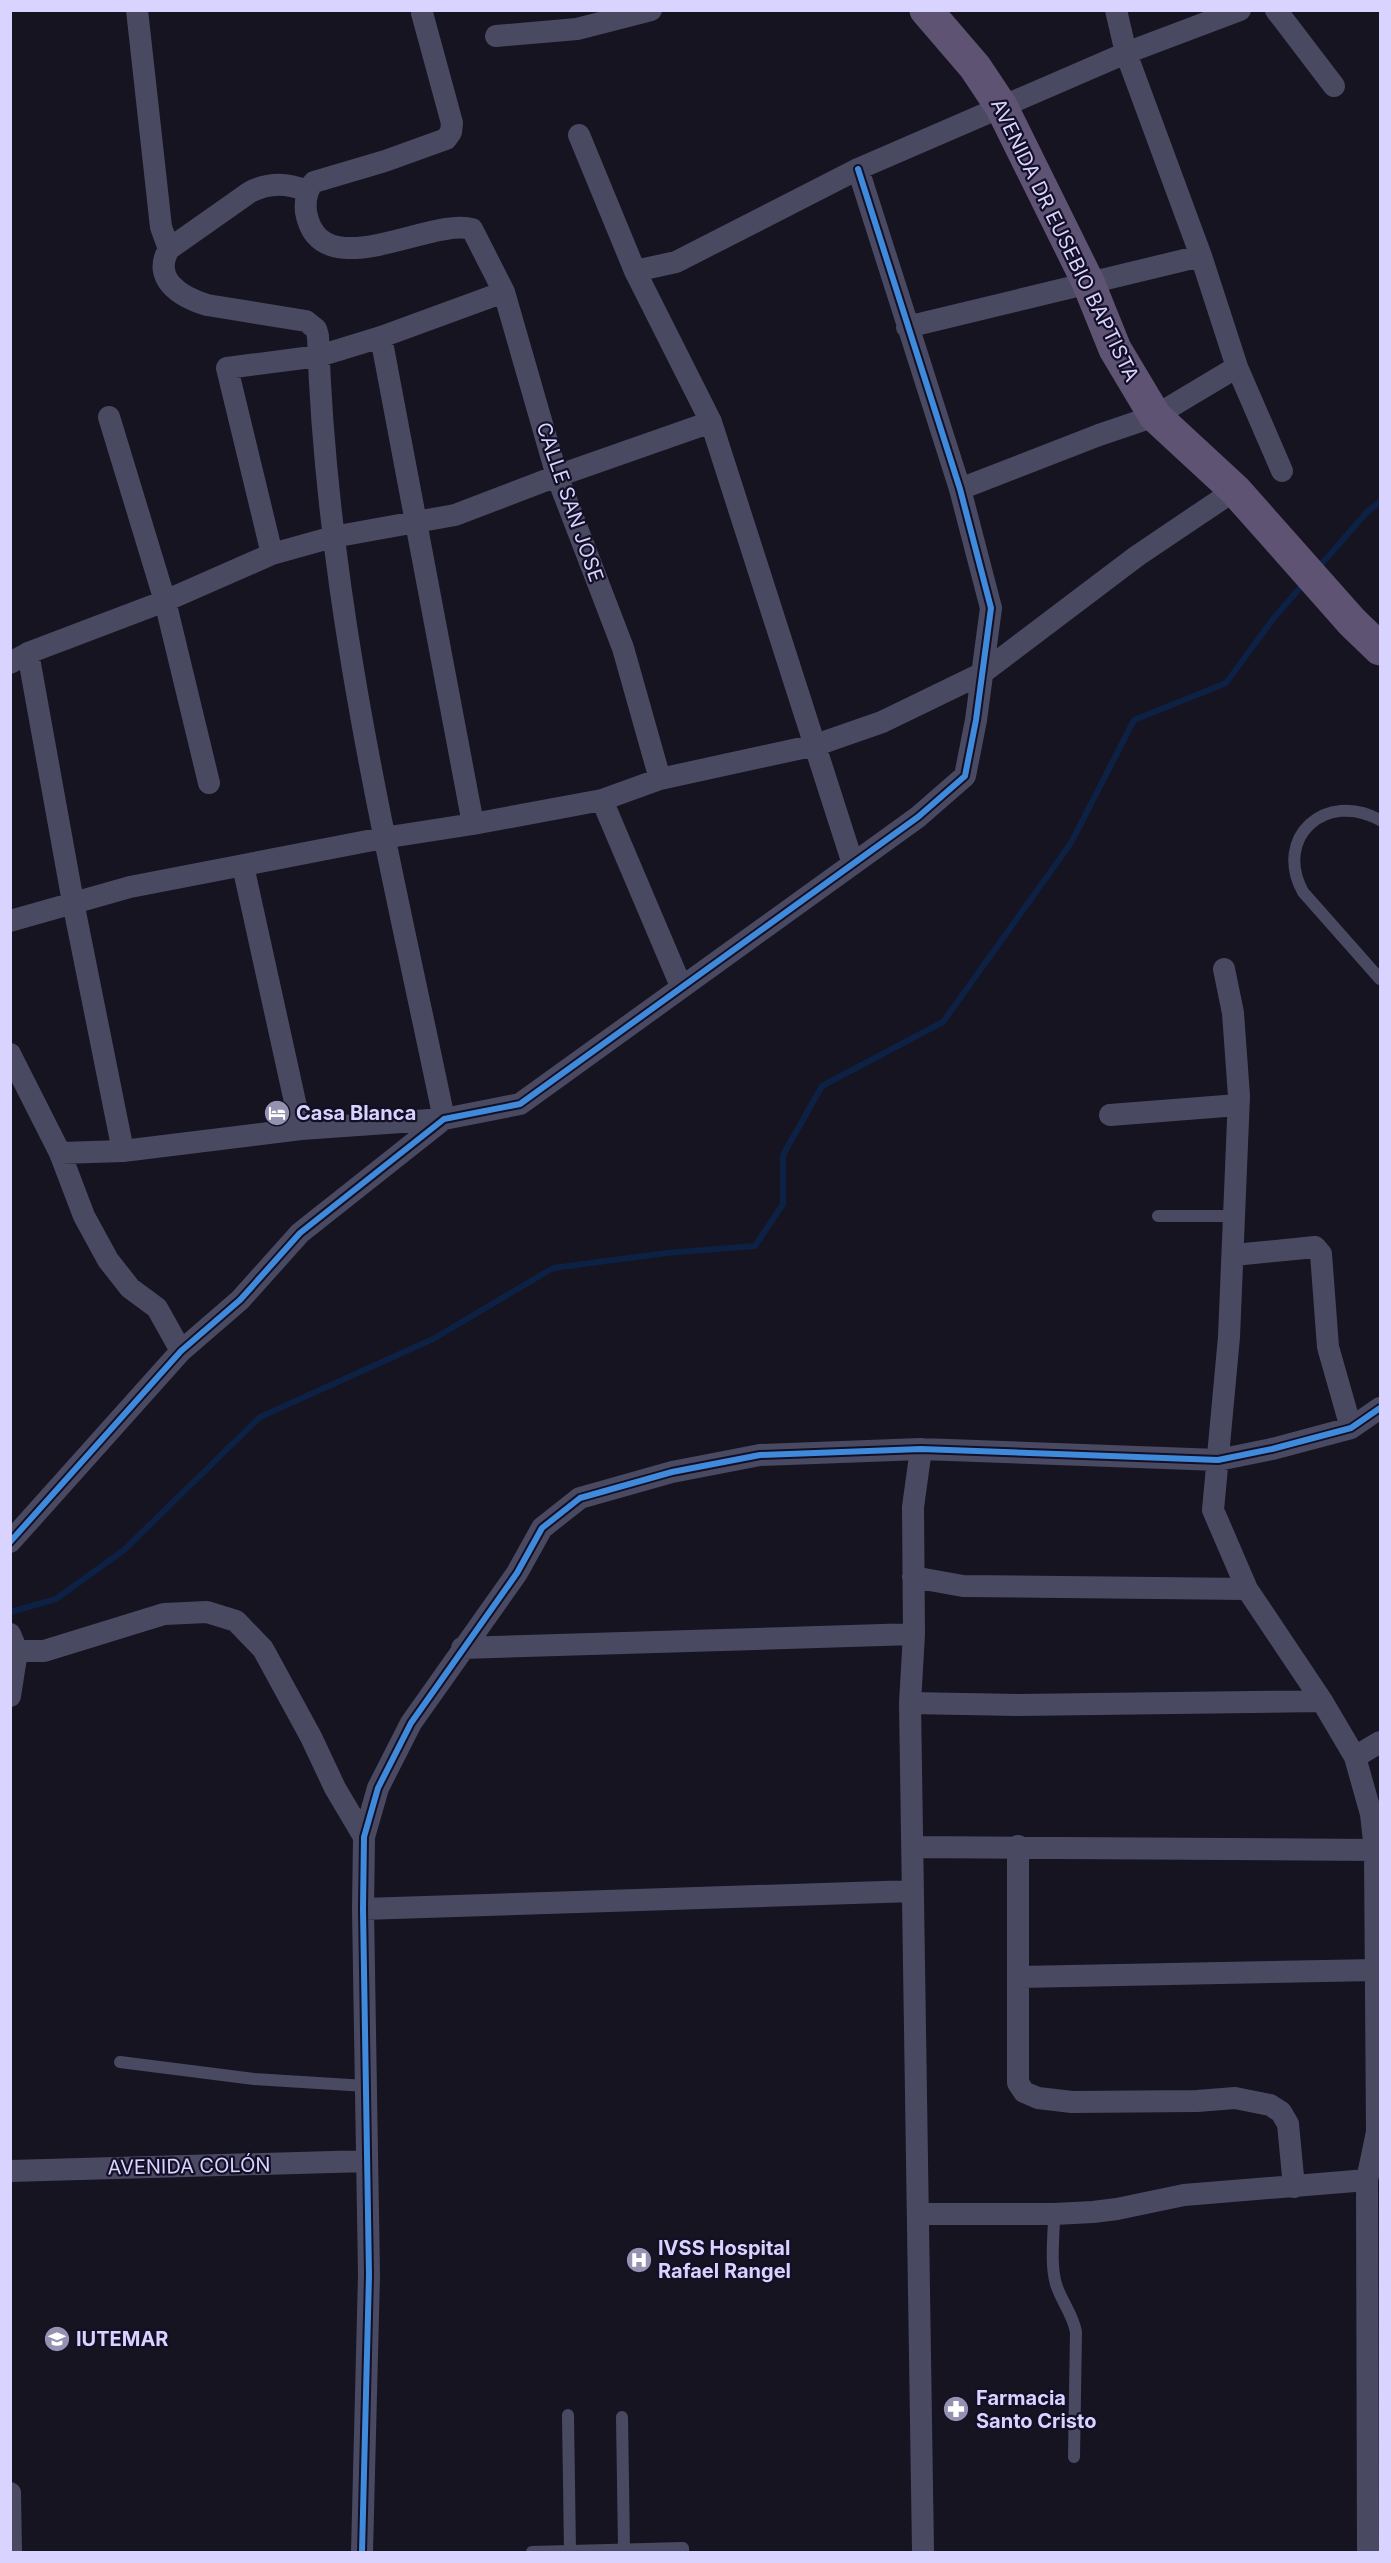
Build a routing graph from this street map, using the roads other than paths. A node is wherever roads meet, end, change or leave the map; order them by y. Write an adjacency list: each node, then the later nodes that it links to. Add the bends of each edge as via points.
1 (137, 10): 15 (street, via 160,227)
2 (651, 10): 8 (street, via 577,29)
3 (926, 10): 11 (main road, AVENIDA DR EUSEBIO BAPTISTA, via 975,67)
4 (1116, 10): 9 (street)
5 (1240, 10): 9 (street)
6 (1276, 10): 10 (street)
7 (422, 13): 14 (street, via 452,123 449,136 386,161 318,179)
8 (496, 36)
9 (1126, 53): 11 (street); 16 (street)
10 (1334, 86)
11 (1001, 106): 13 (street); 18 (main road, AVENIDA DR EUSEBIO BAPTISTA)
12 (579, 135): 17 (street)
13 (858, 169): 17 (street, via 676,262); 20 (street)
14 (307, 191): 15 (street, via 285,184 261,187); 19 (street, CALLE SAN JOSE, via 311,226 325,241 342,247 360,248 457,226 472,229)
15 (169, 249): 22 (street, via 164,274 180,293 207,305 306,321 316,329)
16 (1201, 256): 18 (street); 23 (street)
17 (634, 271): 26 (street)
18 (1088, 282): 20 (street); 24 (main road, AVENIDA DR EUSEBIO BAPTISTA, via 1115,349)
19 (504, 292): 21 (street); 28 (street, CALLE SAN JOSE)
20 (908, 327): 29 (street)
21 (381, 337): 22 (street); 31 (street)
22 (319, 356): 32 (street); 33 (street, via 227,368)
23 (1237, 367): 24 (street); 27 (street)
24 (1155, 416): 29 (street); 30 (main road, AVENIDA DR EUSEBIO BAPTISTA)
25 (109, 417): 34 (street)
26 (711, 422): 28 (street); 38 (street)
27 (1282, 471)
28 (556, 476): 31 (street, via 455,514); 39 (street, CALLE SAN JOSE, via 623,648)
29 (960, 489): 37 (street, via 991,608)
30 (1235, 490): 35 (main road, AVENIDA DR EUSEBIO BAPTISTA); 37 (street, via 1137,556)
31 (415, 521): 32 (street); 43 (street)
32 (333, 537): 33 (street); 44 (street)
33 (272, 554): 34 (street)
34 (165, 601): 36 (street); 40 (street)
35 (1380, 650)
36 (19, 658): 47 (street)
37 (981, 674): 38 (street, via 882,722); 45 (street, via 965,776 936,803)
38 (816, 745): 39 (street); 45 (street)
39 (660, 779): 41 (street)
40 (209, 783)
41 (602, 800): 43 (street); 51 (street)
42 (1380, 820): 50 (lane, via 1351,809 1331,811 1302,835 1295,856 1296,876 1303,892)
43 (473, 824): 44 (street)
44 (383, 838): 46 (street); 55 (street)
45 (853, 864): 51 (street)
46 (243, 866): 47 (street); 56 (street)
47 (73, 902): 48 (street); 57 (street)
48 (10, 921)
49 (1224, 969): 53 (street, via 1233,1013)
50 (1380, 979)
51 (681, 986): 55 (street, via 520,1104)
52 (10, 1054): 58 (street)
53 (1238, 1105): 54 (street); 60 (street)
54 (1110, 1115)
55 (444, 1119): 56 (street); 62 (street, via 300,1233 240,1300)
56 (301, 1129): 57 (street)
57 (123, 1151): 58 (street)
58 (60, 1153): 62 (street, via 84,1216 108,1260 130,1288 157,1308)
59 (1158, 1216): 60 (lane)
60 (1235, 1216): 61 (street)
61 (1233, 1255): 64 (street, via 1315,1247 1321,1254 1328,1347); 66 (street)
62 (181, 1351): 67 (street)
63 (1380, 1408): 64 (street)
64 (1352, 1428): 66 (street)
65 (921, 1449): 66 (street); 68 (street, via 913,1507); 72 (street, via 760,1455 672,1472 580,1498 542,1528 517,1574)
66 (1218, 1460): 69 (street, via 1213,1510)
67 (11, 1541)
68 (912, 1577): 69 (street, via 963,1586); 70 (street)
69 (1246, 1589): 74 (street)
70 (914, 1634): 72 (street); 75 (street)
71 (14, 1643): 73 (street); 78 (street, via 44,1651 164,1614 207,1612 236,1621 263,1649)
72 (462, 1648): 78 (street, via 411,1723 378,1788)
73 (10, 1696)
74 (1322, 1701): 75 (street); 77 (street)
75 (910, 1703): 80 (street)
76 (1380, 1742): 77 (street)
77 (1355, 1756): 81 (street, via 1371,1814)
78 (364, 1837): 83 (street)
79 (1018, 1846): 80 (street); 81 (street); 85 (street)
80 (914, 1847): 82 (street)
81 (1375, 1850): 84 (street)
82 (914, 1891): 83 (street); 93 (street)
83 (363, 1909): 87 (street)
84 (1376, 1970): 85 (street); 88 (street)
85 (1019, 1977): 92 (street, via 1018,2083 1024,2092 1071,2102 1235,2098 1270,2105 1281,2112 1288,2124)
86 (120, 2062): 87 (lane, via 254,2079)
87 (366, 2086): 89 (street)
88 (1379, 2132): 91 (street)
89 (367, 2161): 90 (street, AVENIDA COLÓN); 104 (street, via 369,2275)
90 (10, 2170)
91 (1367, 2180): 92 (street); 107 (street)
92 (1294, 2187): 94 (street, via 1184,2195 1117,2209)
93 (919, 2214): 94 (street); 106 (street)
94 (1054, 2214): 97 (lane, via 1054,2273 1076,2332)
95 (568, 2415): 102 (lane)
96 (622, 2417): 99 (lane)
97 (1074, 2457)
98 (11, 2503): 103 (street)
99 (624, 2548): 100 (lane); 102 (lane)
100 (637, 2550): 101 (lane)
101 (683, 2550)
102 (570, 2551): 105 (lane)
103 (11, 2553)
104 (362, 2553)
105 (532, 2553)
106 (922, 2553)
107 (1368, 2553)

